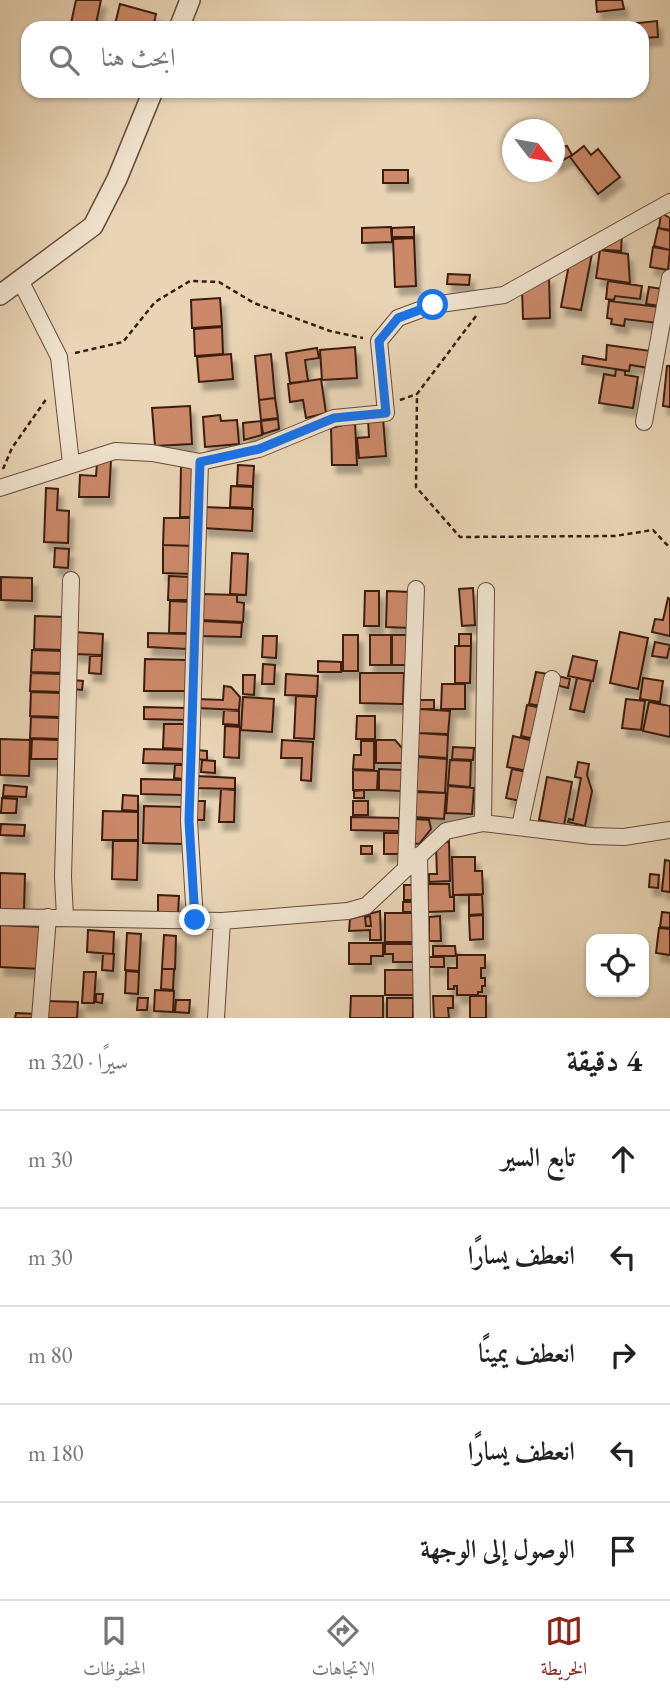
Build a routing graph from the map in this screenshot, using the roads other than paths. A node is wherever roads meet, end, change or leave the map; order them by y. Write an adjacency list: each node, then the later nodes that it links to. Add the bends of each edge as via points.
1 (190, 0): 2 (street)
2 (182, 21)
3 (150, 98): 6 (street, via 93,226)
4 (670, 202): 9 (street, via 504,295 433,305 398,318 379,341 386,413 334,418 259,449)
5 (670, 278): 8 (street)
6 (20, 280): 7 (street); 10 (street, via 59,357)
7 (0, 295)
8 (644, 422)
9 (200, 462): 10 (street, via 116,451); 24 (street, via 189,821)
10 (71, 463): 11 (street)
11 (0, 488)
12 (71, 580): 23 (street)
13 (416, 589): 20 (street)
14 (486, 591): 16 (street)
15 (552, 679): 17 (street)
16 (484, 823): 17 (street); 19 (street, via 446,831)
17 (520, 826): 18 (street, via 624,837)
18 (670, 830)
19 (419, 855): 20 (street); 28 (street)
20 (406, 867): 25 (street, via 366,906)
21 (0, 916): 22 (street)
22 (48, 917): 23 (street); 26 (street)
23 (65, 918): 24 (street)
24 (195, 920): 25 (street)
25 (222, 921): 27 (street)
26 (40, 1018)
27 (216, 1018)
28 (422, 1018)

